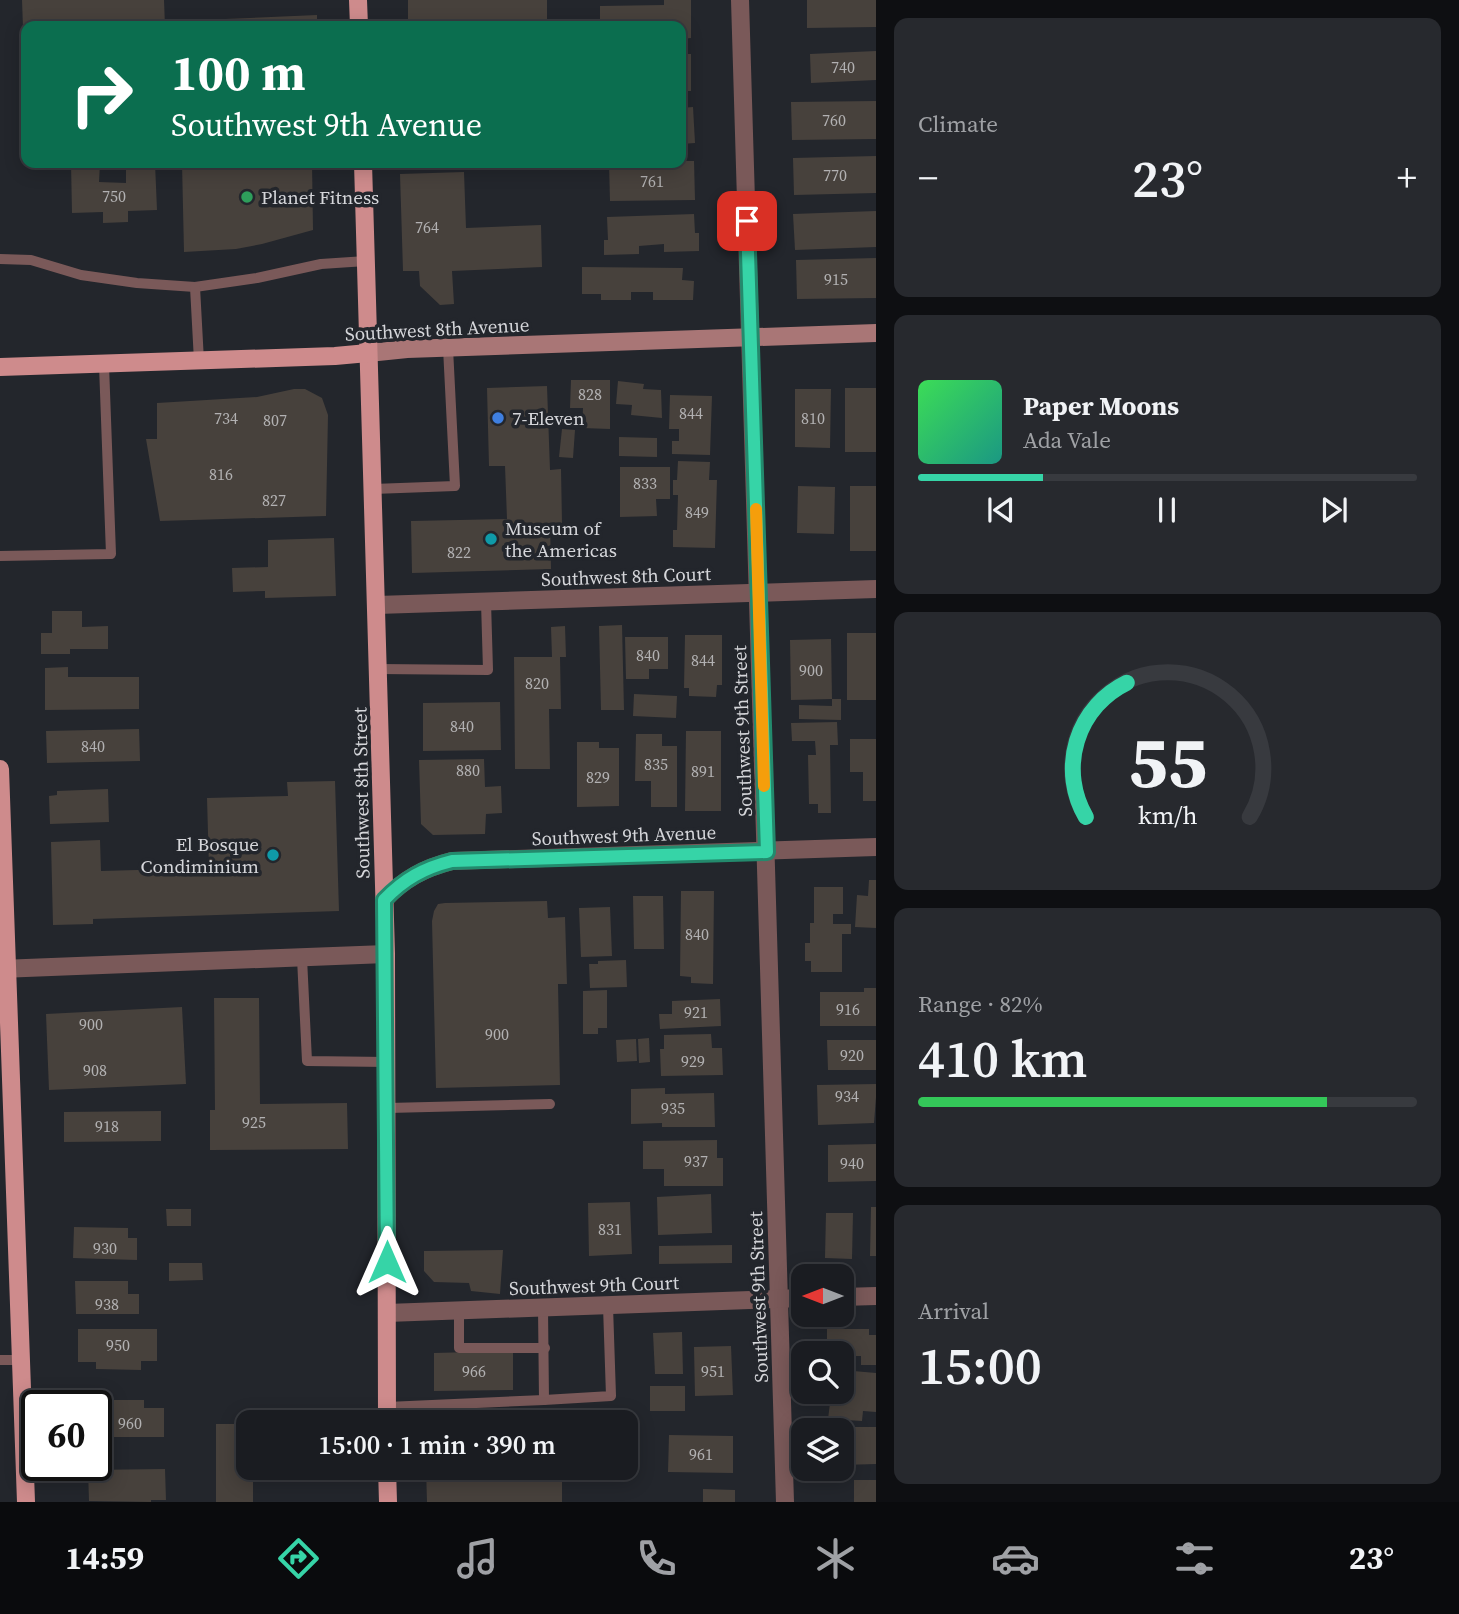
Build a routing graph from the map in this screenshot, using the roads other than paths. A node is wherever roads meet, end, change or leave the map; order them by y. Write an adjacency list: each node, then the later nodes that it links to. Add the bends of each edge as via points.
1 (358, 0): 3 (main road)
2 (740, 0): 9 (street, Southwest 9th Street)
3 (359, 21)
4 (363, 168): 6 (main road, Southwest 8th Street)
5 (0, 259): 7 (lane, via 32,260 82,275 137,283)
6 (366, 261): 7 (lane, via 321,264); 11 (main road, Southwest 8th Street)
7 (195, 287): 12 (lane)
8 (876, 333): 9 (street, Southwest 8th Avenue)
9 (751, 337): 10 (street, Southwest 8th Avenue); 18 (street, Southwest 9th Street)
10 (448, 348): 11 (street, Southwest 8th Avenue); 15 (lane, via 455,486)
11 (368, 353): 12 (main road, Southwest 8th Avenue); 15 (main road, Southwest 8th Street)
12 (199, 361): 13 (main road, Southwest 8th Avenue)
13 (104, 365): 14 (main road, Southwest 8th Avenue); 16 (lane, via 111,554)
14 (0, 367)
15 (373, 489): 20 (main road, Southwest 8th Street)
16 (0, 556)
17 (876, 589): 18 (street, Southwest 8th Court)
18 (758, 591): 19 (street, Southwest 8th Court); 24 (street, Southwest 9th Street)
19 (486, 602): 20 (street, Southwest 8th Court); 21 (lane, via 488,670)
20 (377, 605): 21 (main road, Southwest 8th Street)
21 (379, 669): 25 (main road, Southwest 8th Street)
22 (0, 769): 28 (main road)
23 (876, 848): 24 (street, Southwest 9th Avenue)
24 (767, 852): 25 (street, Southwest 9th Avenue, via 452,861 415,874); 35 (street, Southwest 9th Street)
25 (384, 900): 26 (main road, Southwest 8th Street)
26 (386, 954): 27 (street); 29 (main road, Southwest 8th Street)
27 (302, 958): 28 (street); 29 (lane, via 307,1061)
28 (3, 969): 42 (main road)
29 (387, 1062): 31 (main road, Southwest 8th Street)
30 (550, 1104): 31 (lane)
31 (388, 1108): 39 (main road, Southwest 8th Street)
32 (876, 1296): 33 (street)
33 (854, 1297)
34 (791, 1298): 35 (street, Southwest 9th Court)
35 (779, 1299): 36 (street, Southwest 9th Court); 49 (street, Southwest 9th Street)
36 (608, 1306): 37 (street, Southwest 9th Court); 43 (lane, via 611,1396)
37 (543, 1308): 38 (street, Southwest 9th Court); 40 (lane)
38 (459, 1311): 39 (street, Southwest 9th Court); 40 (lane, via 459,1348)
39 (387, 1313): 44 (main road, Southwest 8th Street)
40 (545, 1348): 43 (lane)
41 (0, 1360): 42 (lane)
42 (21, 1360): 47 (main road)
43 (544, 1400): 45 (lane)
44 (387, 1410)
45 (439, 1410)
46 (387, 1480): 48 (main road)
47 (26, 1502)
48 (388, 1502)
49 (785, 1502)

